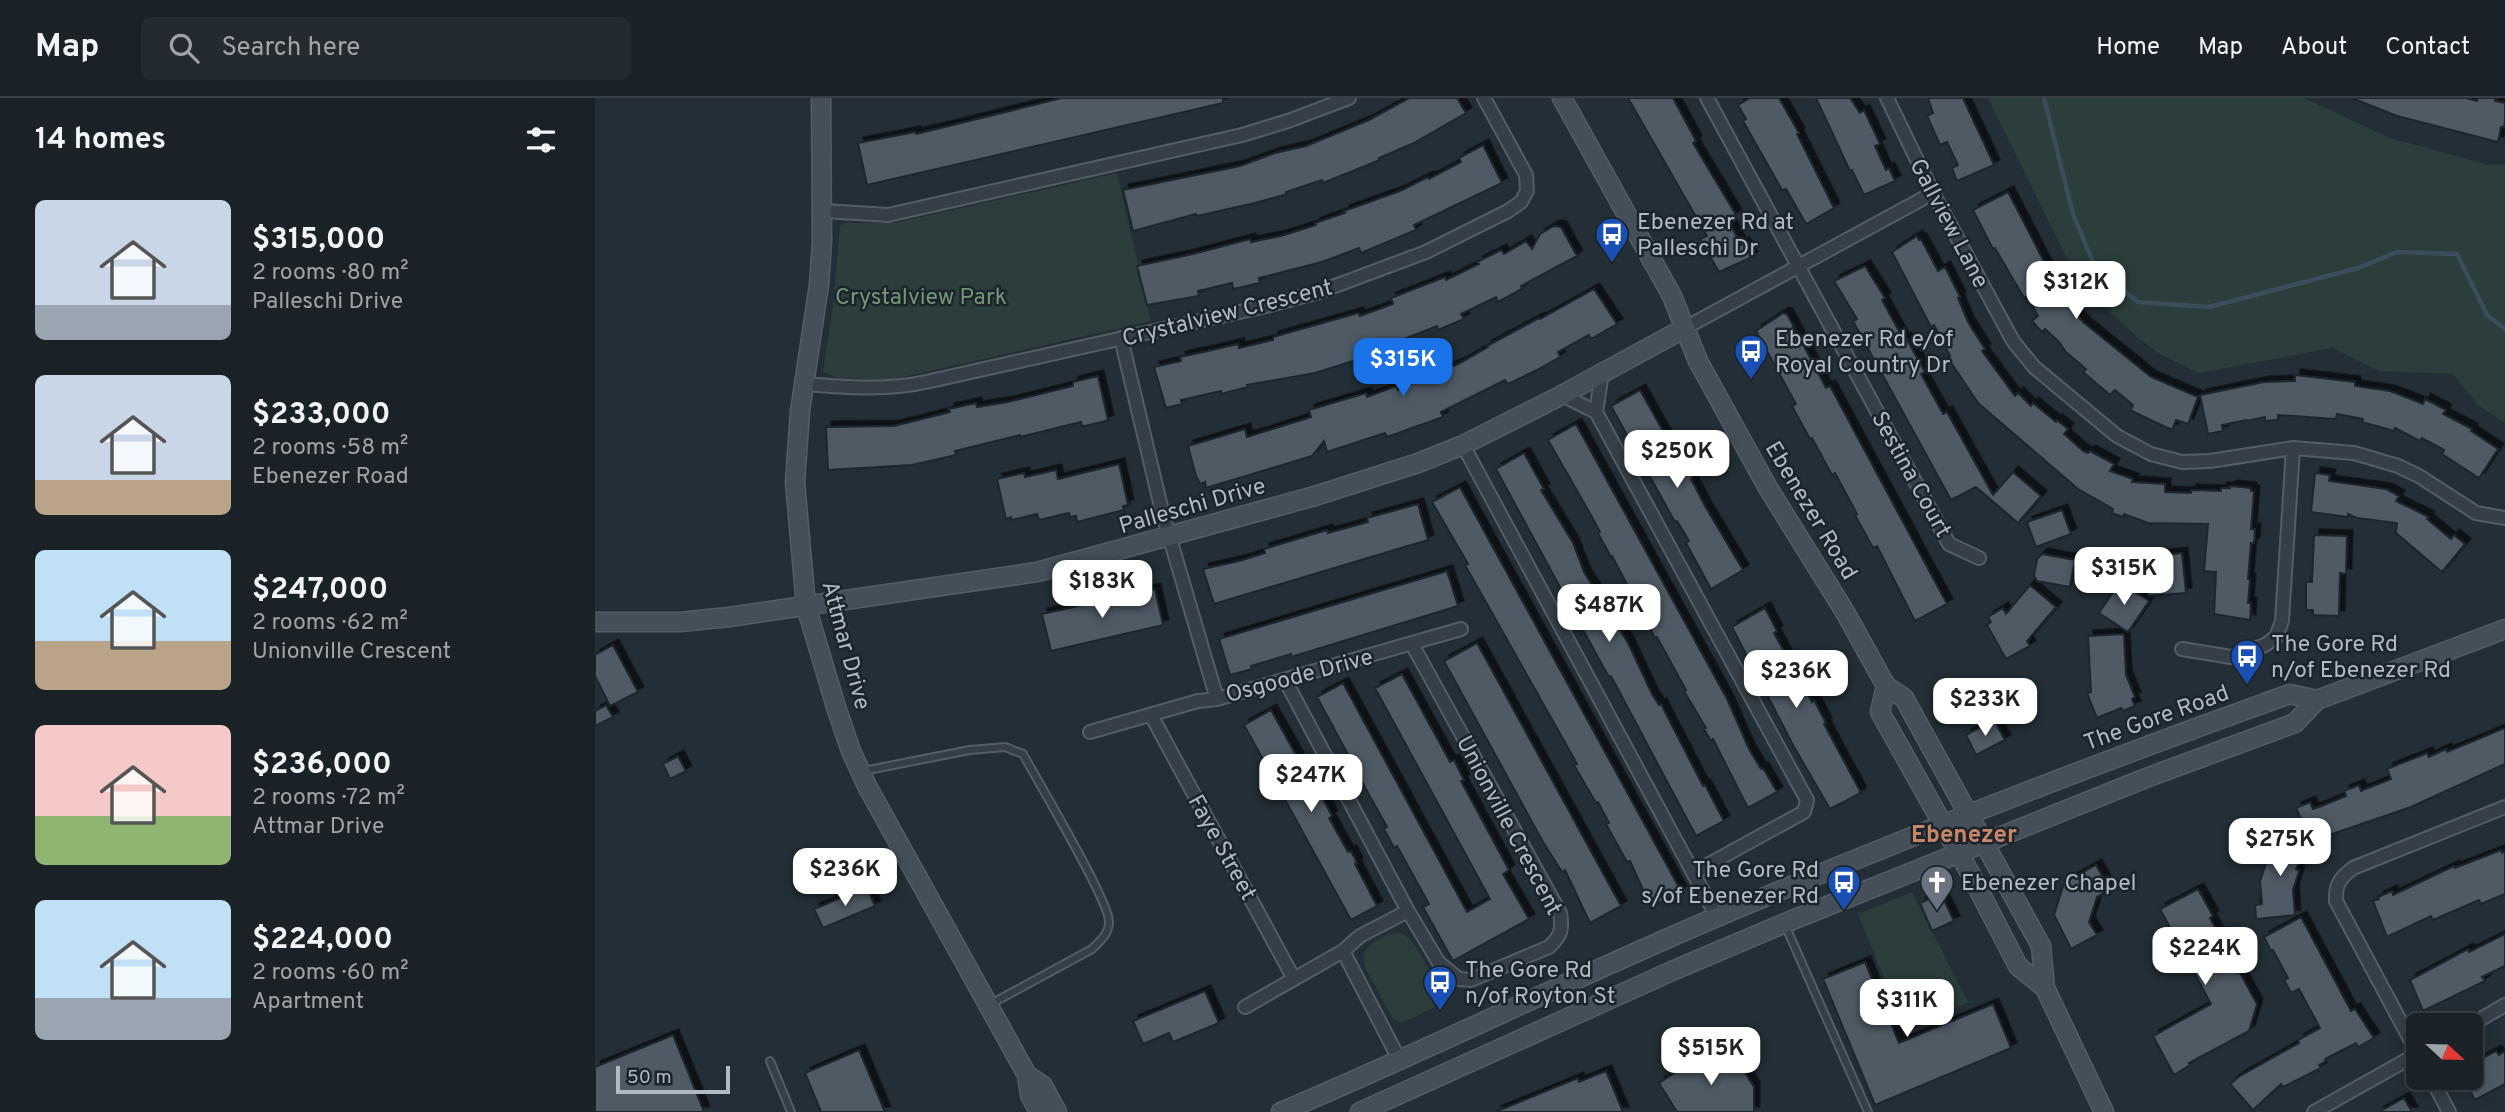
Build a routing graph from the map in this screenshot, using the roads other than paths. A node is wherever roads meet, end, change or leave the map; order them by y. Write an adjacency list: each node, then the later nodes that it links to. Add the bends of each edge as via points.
1 (821, 98): 8 (main road, Attmar Drive)
2 (1349, 98): 8 (street, via 1243,135 888,215)
3 (1484, 98): 11 (street, Crystalview Crescent, via 1526,175 1527,191 1508,211 1426,252 1319,292)
4 (1562, 98): 10 (main road, Ebenezer Road, via 1672,296)
5 (1707, 98): 9 (street)
6 (1887, 98): 7 (street, Gallview Lane)
7 (1933, 193): 9 (street); 17 (street, Gallview Lane, via 2026,359 2117,436 2151,454 2182,461)
8 (824, 211): 13 (main road, Attmar Drive, via 819,285)
9 (1799, 265): 10 (street); 20 (street, Sestina Court, via 1949,544)
10 (1685, 328): 12 (main road, Palleschi Drive); 28 (main road, Ebenezer Road, via 1698,361 1768,488 1846,612)
11 (1121, 338): 13 (street, Crystalview Crescent, via 897,388); 19 (street, Osgoode Drive)
12 (1601, 373): 14 (main road, Palleschi Drive); 15 (street)
13 (804, 384): 21 (main road, Attmar Drive, via 795,482)
14 (1562, 395): 15 (street); 16 (main road, Palleschi Drive)
15 (1596, 412): 39 (street, via 1807,800 1804,812)
16 (1462, 445): 19 (main road, Palleschi Drive, via 1405,467); 39 (street)
17 (2293, 448): 18 (street, Gallview Lane, via 2337,450 2386,462 2419,476 2476,513); 26 (street, via 2283,621 2276,637 2231,657)
18 (2505, 518)
19 (1169, 537): 21 (main road, Palleschi Drive, via 1037,572); 29 (street, Osgoode Drive)
20 (1979, 558)
21 (806, 606): 22 (main road, Palleschi Drive, via 680,622); 33 (main road, Attmar Drive)
22 (595, 622)
23 (1461, 629): 25 (street, Osgoode Drive)
24 (2505, 629): 30 (main road, The Gore Road)
25 (1412, 644): 27 (street, Osgoode Drive); 40 (street, Unionville Crescent, via 1563,926 1549,947 1471,980 1459,979 1439,963)
26 (2182, 649)
27 (1285, 680): 29 (street, Osgoode Drive); 40 (street, Unionville Crescent)
28 (1886, 686): 35 (main road, Ebenezer Road, via 1904,698); 36 (main road, Ebenezer Road, via 1880,712)
29 (1217, 699): 31 (street)
30 (2317, 700): 35 (main road, The Gore Road, via 2290,694); 37 (main road, The Gore Road, via 2295,723)
31 (1151, 715): 32 (street); 44 (street, Faye Street)
32 (1090, 732)
33 (861, 772): 46 (main road, Attmar Drive); 46 (lane, via 970,750 1005,747 1023,754 1105,906 1109,922 1092,949)
34 (2505, 807): 50 (street, via 2353,868 2336,888 2336,901)
35 (1970, 815): 36 (main road, The Gore Road); 37 (main road, Ebenezer Road)
36 (1944, 826): 38 (main road, Ebenezer Road); 41 (main road, The Gore Road)
37 (1985, 842): 38 (main road, The Gore Road); 45 (main road, Ebenezer Road, via 2041,946)
38 (1959, 852): 42 (main road, The Gore Road); 45 (main road, Ebenezer Road, via 2018,966)
39 (1693, 873): 41 (street)
40 (1408, 911): 43 (street, via 1360,936)
41 (1717, 917): 52 (main road, The Gore Road)
42 (1784, 923): 60 (main road, The Gore Road); 61 (lane)
43 (1343, 951): 44 (street); 52 (street)
44 (1294, 979): 48 (street)
45 (2045, 988): 62 (main road, Ebenezer Road)
46 (988, 1005): 54 (main road, Attmar Drive)
47 (2505, 1005): 49 (street)
48 (1245, 1007)
49 (2483, 1018)
50 (2406, 1032)
51 (770, 1061): 56 (lane)
52 (1400, 1061): 59 (main road, The Gore Road)
53 (2406, 1061): 63 (street)
54 (1027, 1075): 57 (main road, Attmar Drive); 58 (main road, Attmar Drive, via 1043,1086)
55 (2437, 1090): 64 (street)
56 (791, 1112)
57 (1039, 1112)
58 (1058, 1112)
59 (1281, 1112)
60 (1360, 1112)
61 (1868, 1112)
62 (2104, 1112)
63 (2314, 1112)
64 (2449, 1112)

